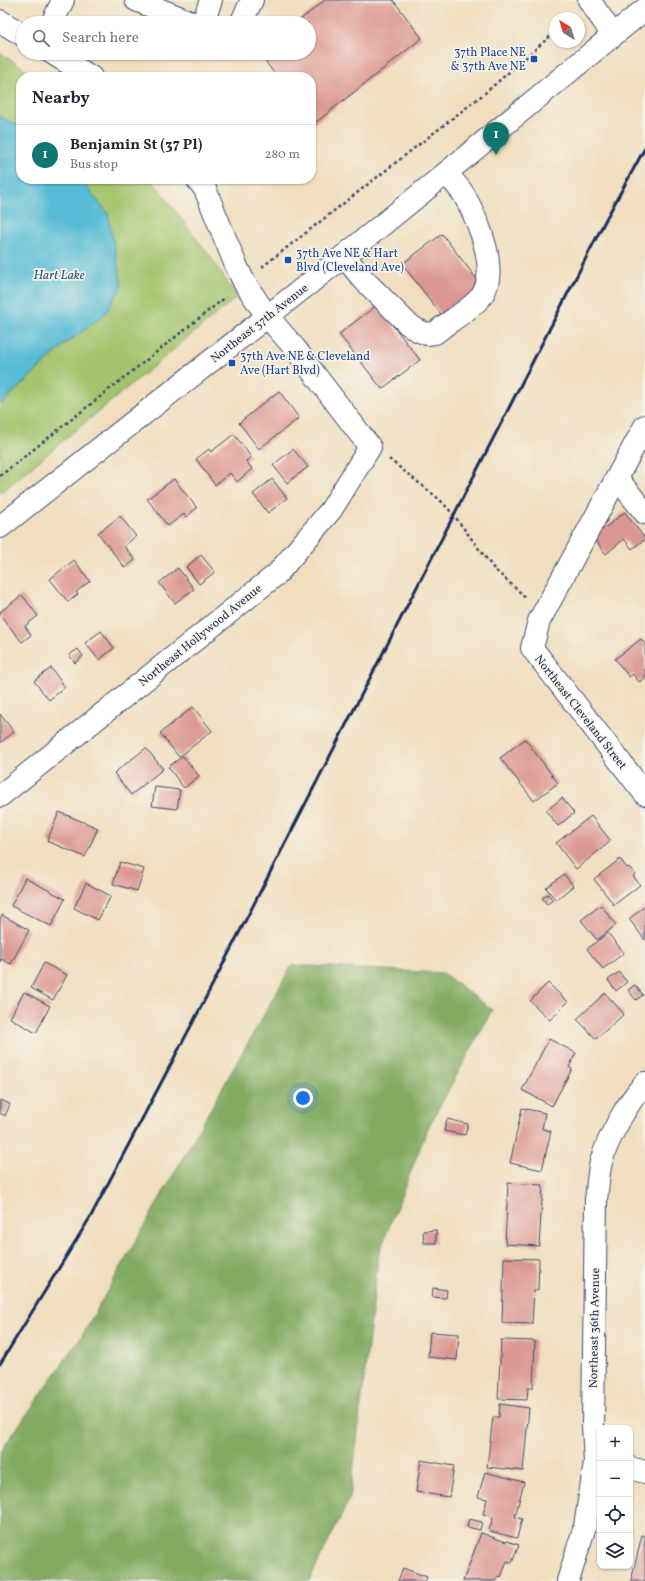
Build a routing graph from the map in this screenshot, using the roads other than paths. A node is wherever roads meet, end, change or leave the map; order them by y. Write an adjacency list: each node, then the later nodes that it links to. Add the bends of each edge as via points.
1 (63, 0): 7 (street)
2 (136, 0): 8 (street)
3 (211, 0): 9 (street)
4 (252, 0): 10 (street)
5 (589, 0): 13 (street)
6 (645, 9): 13 (street, Northeast 37th Avenue)
7 (55, 16)
8 (176, 16)
9 (205, 16)
10 (244, 16)
11 (0, 21): 12 (street)
12 (16, 31)
13 (613, 35): 16 (street, Northeast 37th Avenue)
14 (63, 60): 15 (street)
15 (83, 72)
16 (446, 173): 18 (street, Northeast 37th Avenue); 18 (street, via 463,194 487,248 490,266 485,290 479,299 435,333 427,334 408,324)
17 (201, 184): 19 (street, via 234,263)
18 (344, 256): 19 (street, Northeast 37th Avenue)
19 (267, 316): 23 (street, Northeast 37th Avenue); 25 (street, Northeast Hollywood Avenue, via 370,447 331,510 277,574)
20 (645, 426): 21 (street)
21 (617, 478): 22 (street); 24 (street, Northeast Cleveland Street, via 539,621 532,648)
22 (645, 513)
23 (0, 527)
24 (645, 794)
25 (0, 796)
26 (645, 1083): 27 (street, Northeast 36th Avenue, via 635,1094 614,1130 601,1162 596,1199 593,1426)
27 (598, 1461)
28 (597, 1467): 31 (street, Northeast 36th Avenue)
29 (633, 1469): 30 (street)
30 (645, 1472)
31 (568, 1581)

